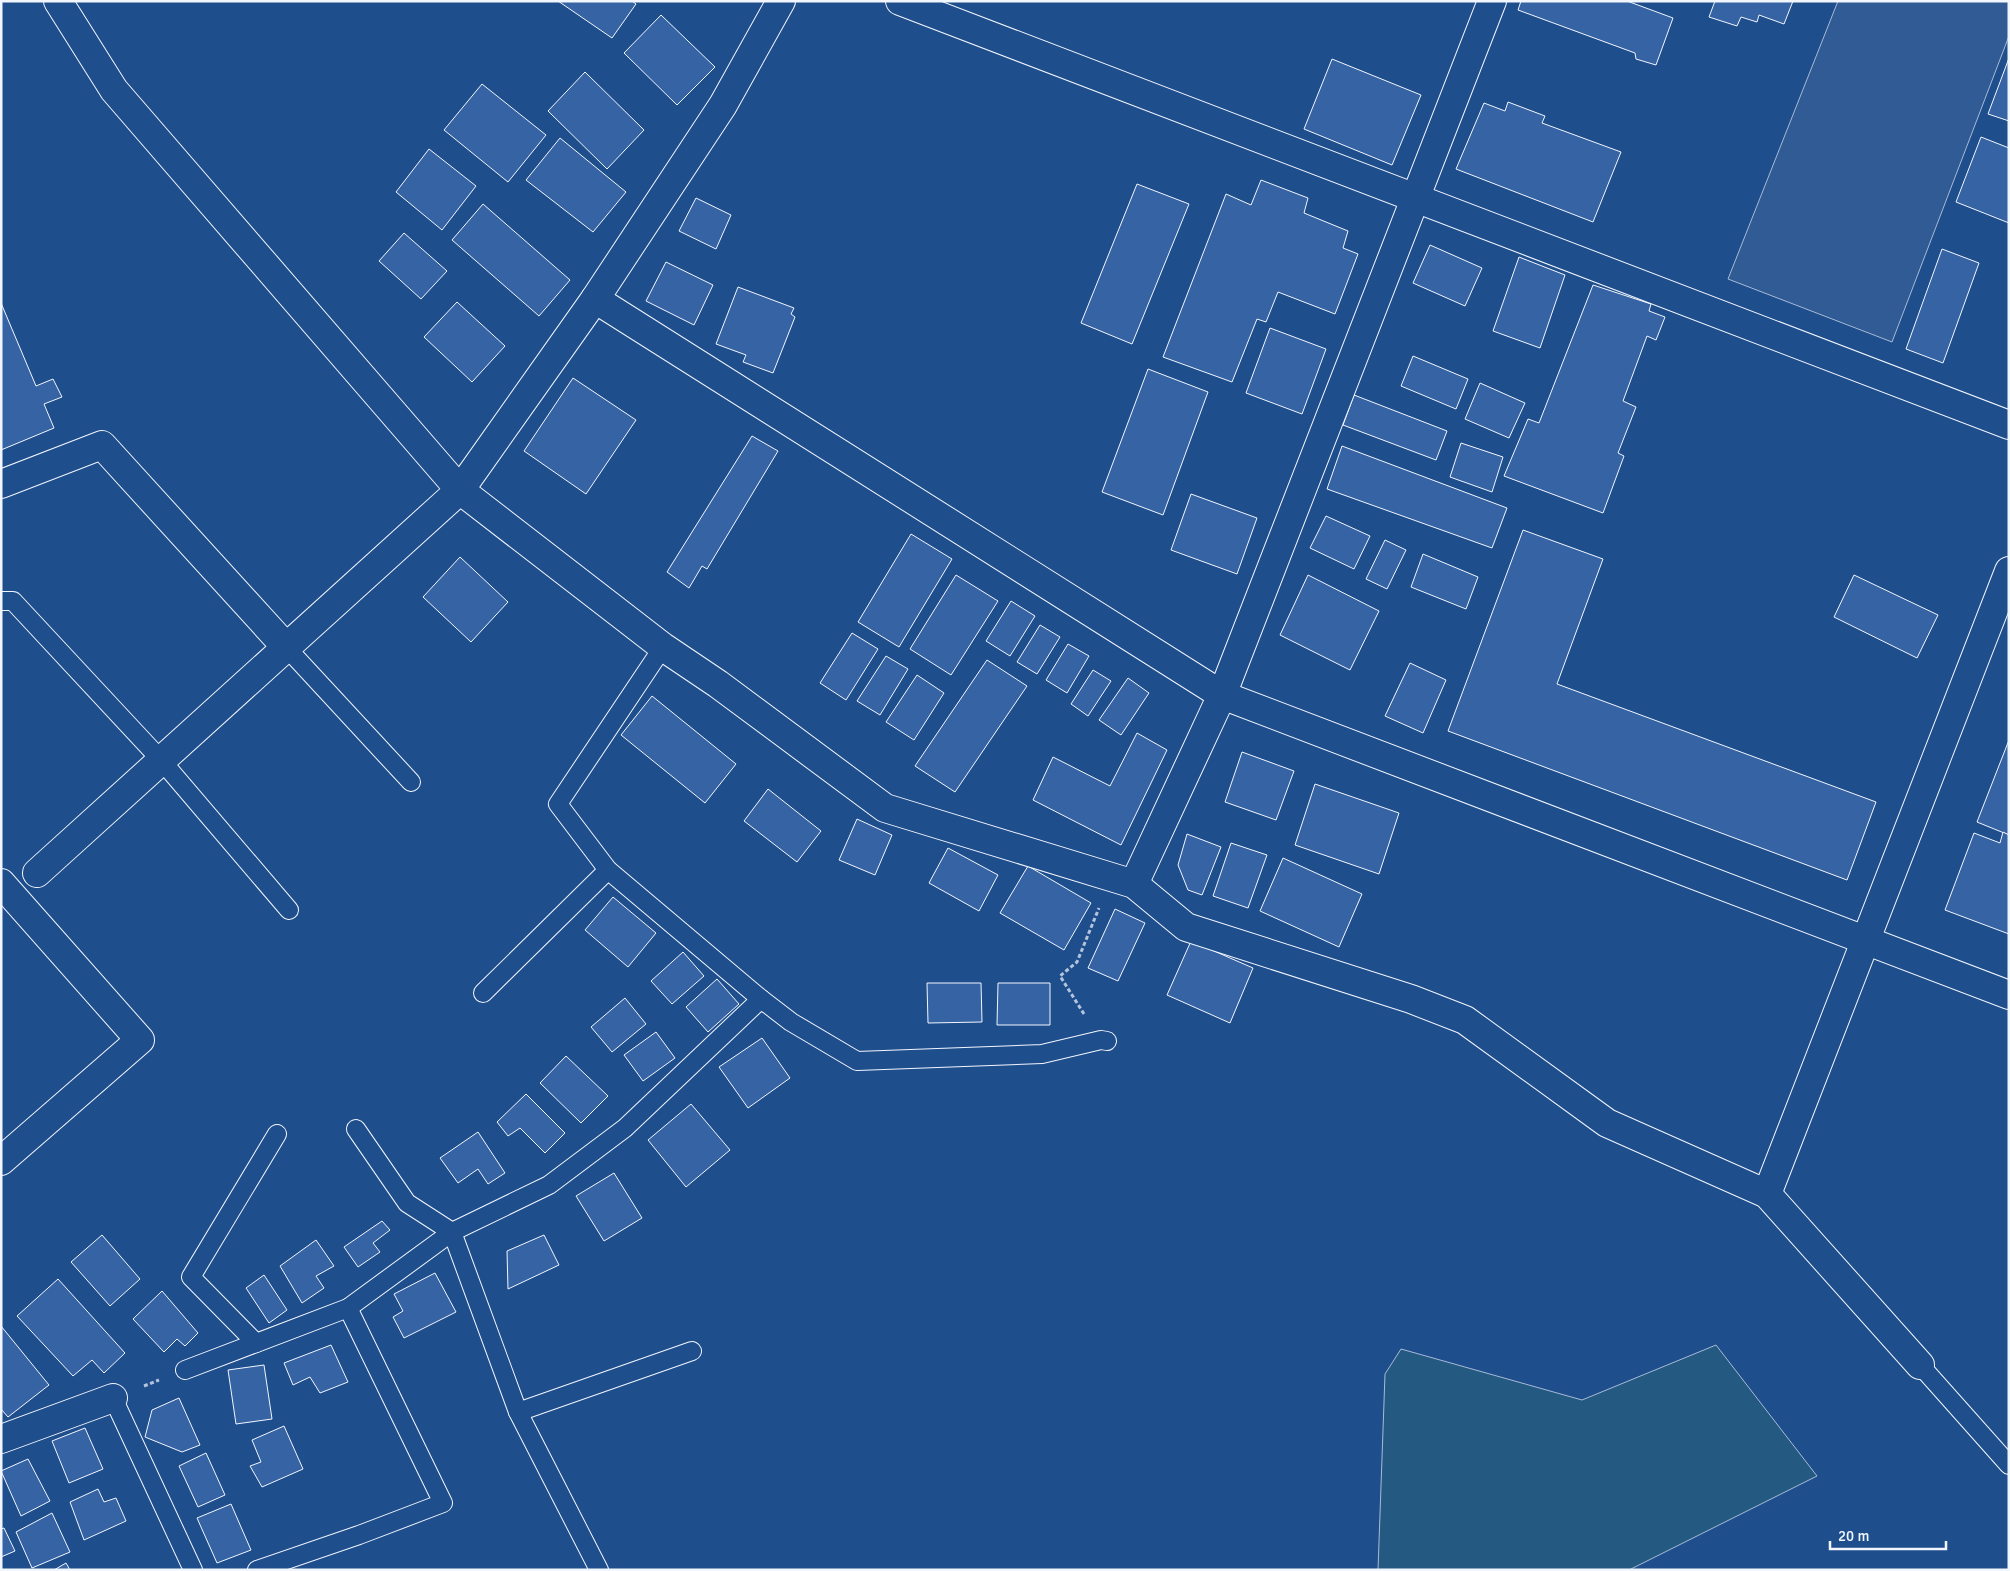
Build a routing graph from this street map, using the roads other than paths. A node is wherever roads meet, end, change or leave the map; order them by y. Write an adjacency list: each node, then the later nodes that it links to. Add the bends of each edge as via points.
1 (58, 1): 9 (street, via 114,90)
2 (781, 1): 6 (street, via 723,105)
3 (900, 1): 5 (street)
4 (1492, 1): 5 (street)
5 (1415, 198): 7 (street); 14 (street)
6 (595, 299): 9 (street); 14 (street)
7 (2009, 425)
8 (1, 484): 12 (street, via 102,445)
9 (460, 490): 12 (street); 13 (street)
10 (2009, 571): 22 (street)
11 (1, 600): 15 (lane, via 14,601)
12 (286, 647): 15 (street); 16 (lane)
13 (663, 647): 17 (lane, via 558,804); 19 (street, via 885,808)
14 (1222, 695): 19 (street); 22 (street)
15 (161, 760): 18 (street); 21 (lane)
16 (411, 782)
17 (608, 870): 23 (lane); 25 (lane)
18 (37, 872)
19 (1122, 881): 30 (street, via 1186,927 1411,999 1465,1020 1607,1123)
20 (1, 883): 29 (street, via 140,1040)
21 (289, 910)
22 (1865, 940): 24 (street); 30 (street)
23 (483, 992)
24 (2009, 995)
25 (761, 1000): 26 (lane, via 857,1061 1042,1054); 31 (lane, via 610,1140 549,1185)
26 (1104, 1040)
27 (356, 1129): 31 (lane, via 407,1203)
28 (277, 1134): 33 (lane, via 191,1277)
29 (1, 1161)
30 (1767, 1194): 35 (street)
31 (452, 1232): 32 (lane); 38 (lane)
32 (348, 1308): 33 (lane); 42 (lane, via 443,1503)
33 (256, 1343): 36 (lane)
34 (692, 1351): 38 (lane)
35 (1920, 1365): 40 (lane)
36 (185, 1370)
37 (113, 1398): 39 (street); 41 (lane)
38 (518, 1412): 43 (lane)
39 (1, 1439)
40 (2009, 1465)
41 (193, 1570)
42 (257, 1570)
43 (599, 1570)

